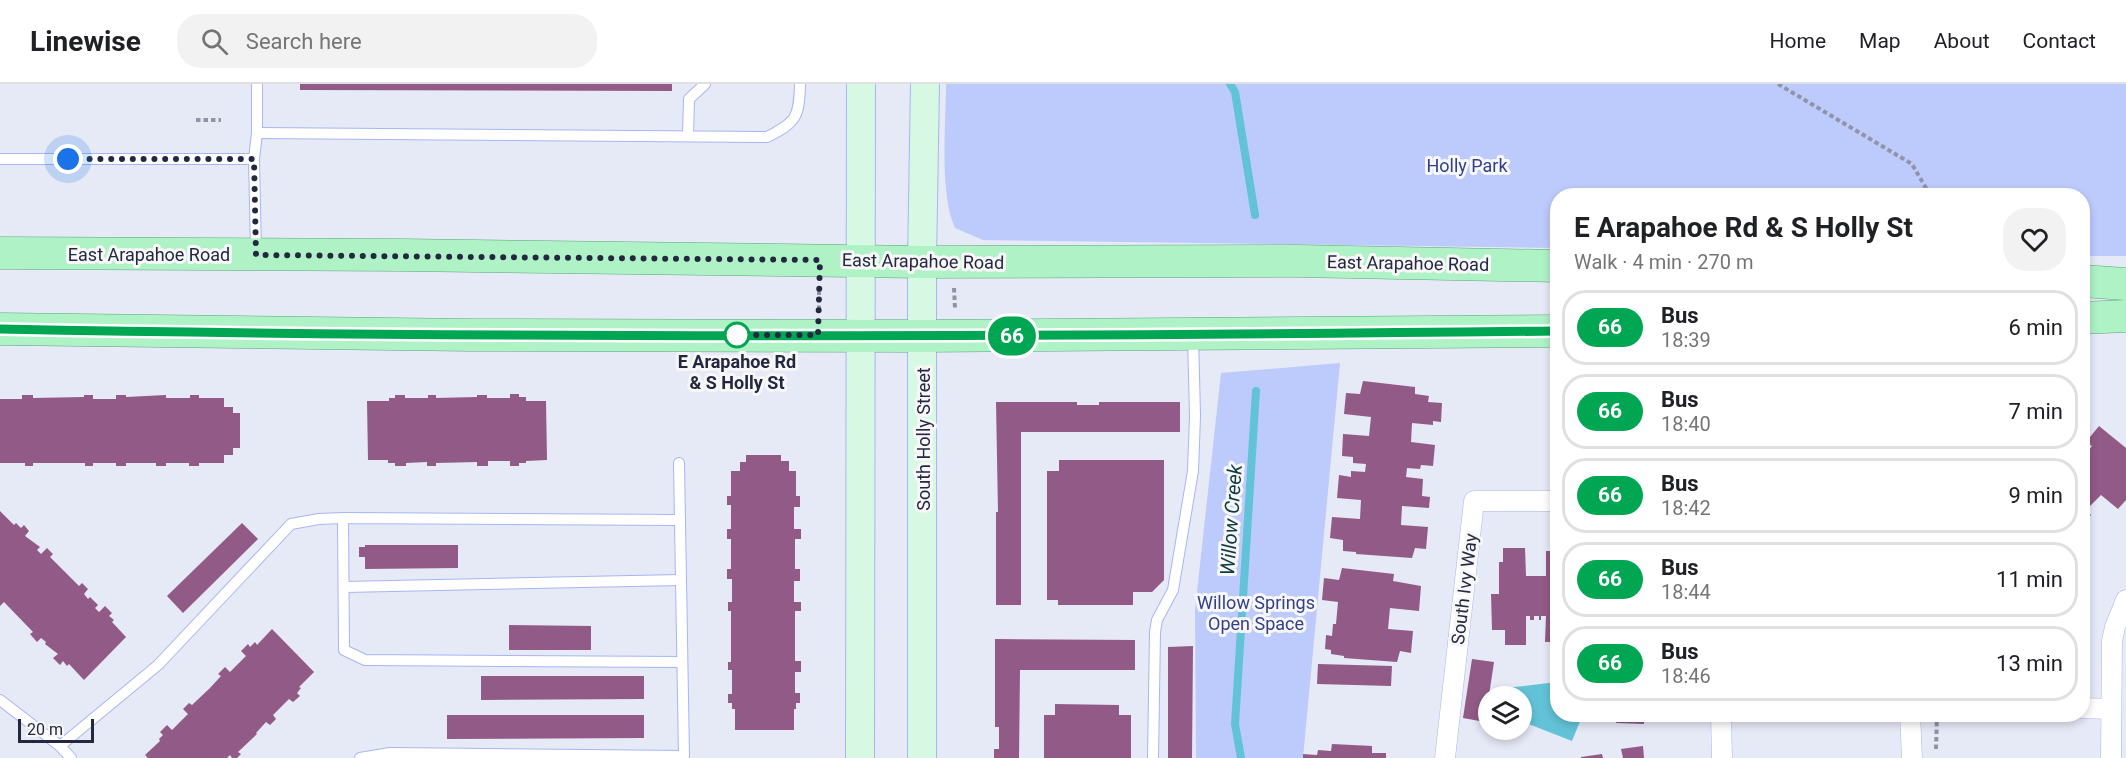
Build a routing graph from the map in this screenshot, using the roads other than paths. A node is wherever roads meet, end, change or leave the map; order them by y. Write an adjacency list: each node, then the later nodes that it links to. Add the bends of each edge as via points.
1 (257, 84): 6 (lane)
2 (705, 84): 7 (lane, via 689,99)
3 (800, 84): 7 (lane, via 799,108 787,127 767,137)
4 (861, 84): 12 (main road)
5 (925, 84): 13 (main road, South Holly Street)
6 (257, 133): 7 (lane); 9 (lane)
7 (688, 136)
8 (0, 159): 9 (lane)
9 (254, 159): 11 (lane)
10 (0, 253): 11 (main road, East Arapahoe Road)
11 (256, 255): 12 (main road, East Arapahoe Road)
12 (860, 261): 13 (main road, East Arapahoe Road); 21 (main road)
13 (922, 262): 14 (main road, East Arapahoe Road, via 1298,261); 23 (main road, South Holly Street)
14 (1550, 266)
15 (2090, 282): 16 (main road)
16 (2126, 284)
17 (2126, 316): 18 (main road)
18 (2090, 318)
19 (0, 329): 21 (main road)
20 (1550, 331): 22 (main road)
21 (861, 335): 23 (main road); 40 (main road)
22 (1193, 335): 23 (main road); 42 (lane, via 1193,471 1173,590 1155,632)
23 (923, 336): 41 (main road, South Holly Street)
24 (678, 463): 27 (lane)
25 (1550, 501): 43 (street, South Ivy Way, via 1474,501)
26 (343, 518): 27 (lane); 29 (lane); 37 (lane, via 291,524 158,665)
27 (680, 520): 28 (lane)
28 (681, 580): 29 (lane); 31 (lane)
29 (344, 587): 31 (lane, via 344,650 365,660)
30 (2126, 600): 34 (street, via 2112,641)
31 (682, 662): 39 (lane, via 684,756 390,753)
32 (0, 700): 37 (lane)
33 (2090, 708): 34 (street)
34 (2110, 709): 46 (street)
35 (1721, 722): 44 (street)
36 (1910, 722): 45 (street)
37 (60, 746): 38 (lane)
38 (72, 758)
39 (360, 758)
40 (860, 758)
41 (922, 758)
42 (1153, 758)
43 (1445, 758)
44 (1722, 758)
45 (1911, 758)
46 (2110, 758)

